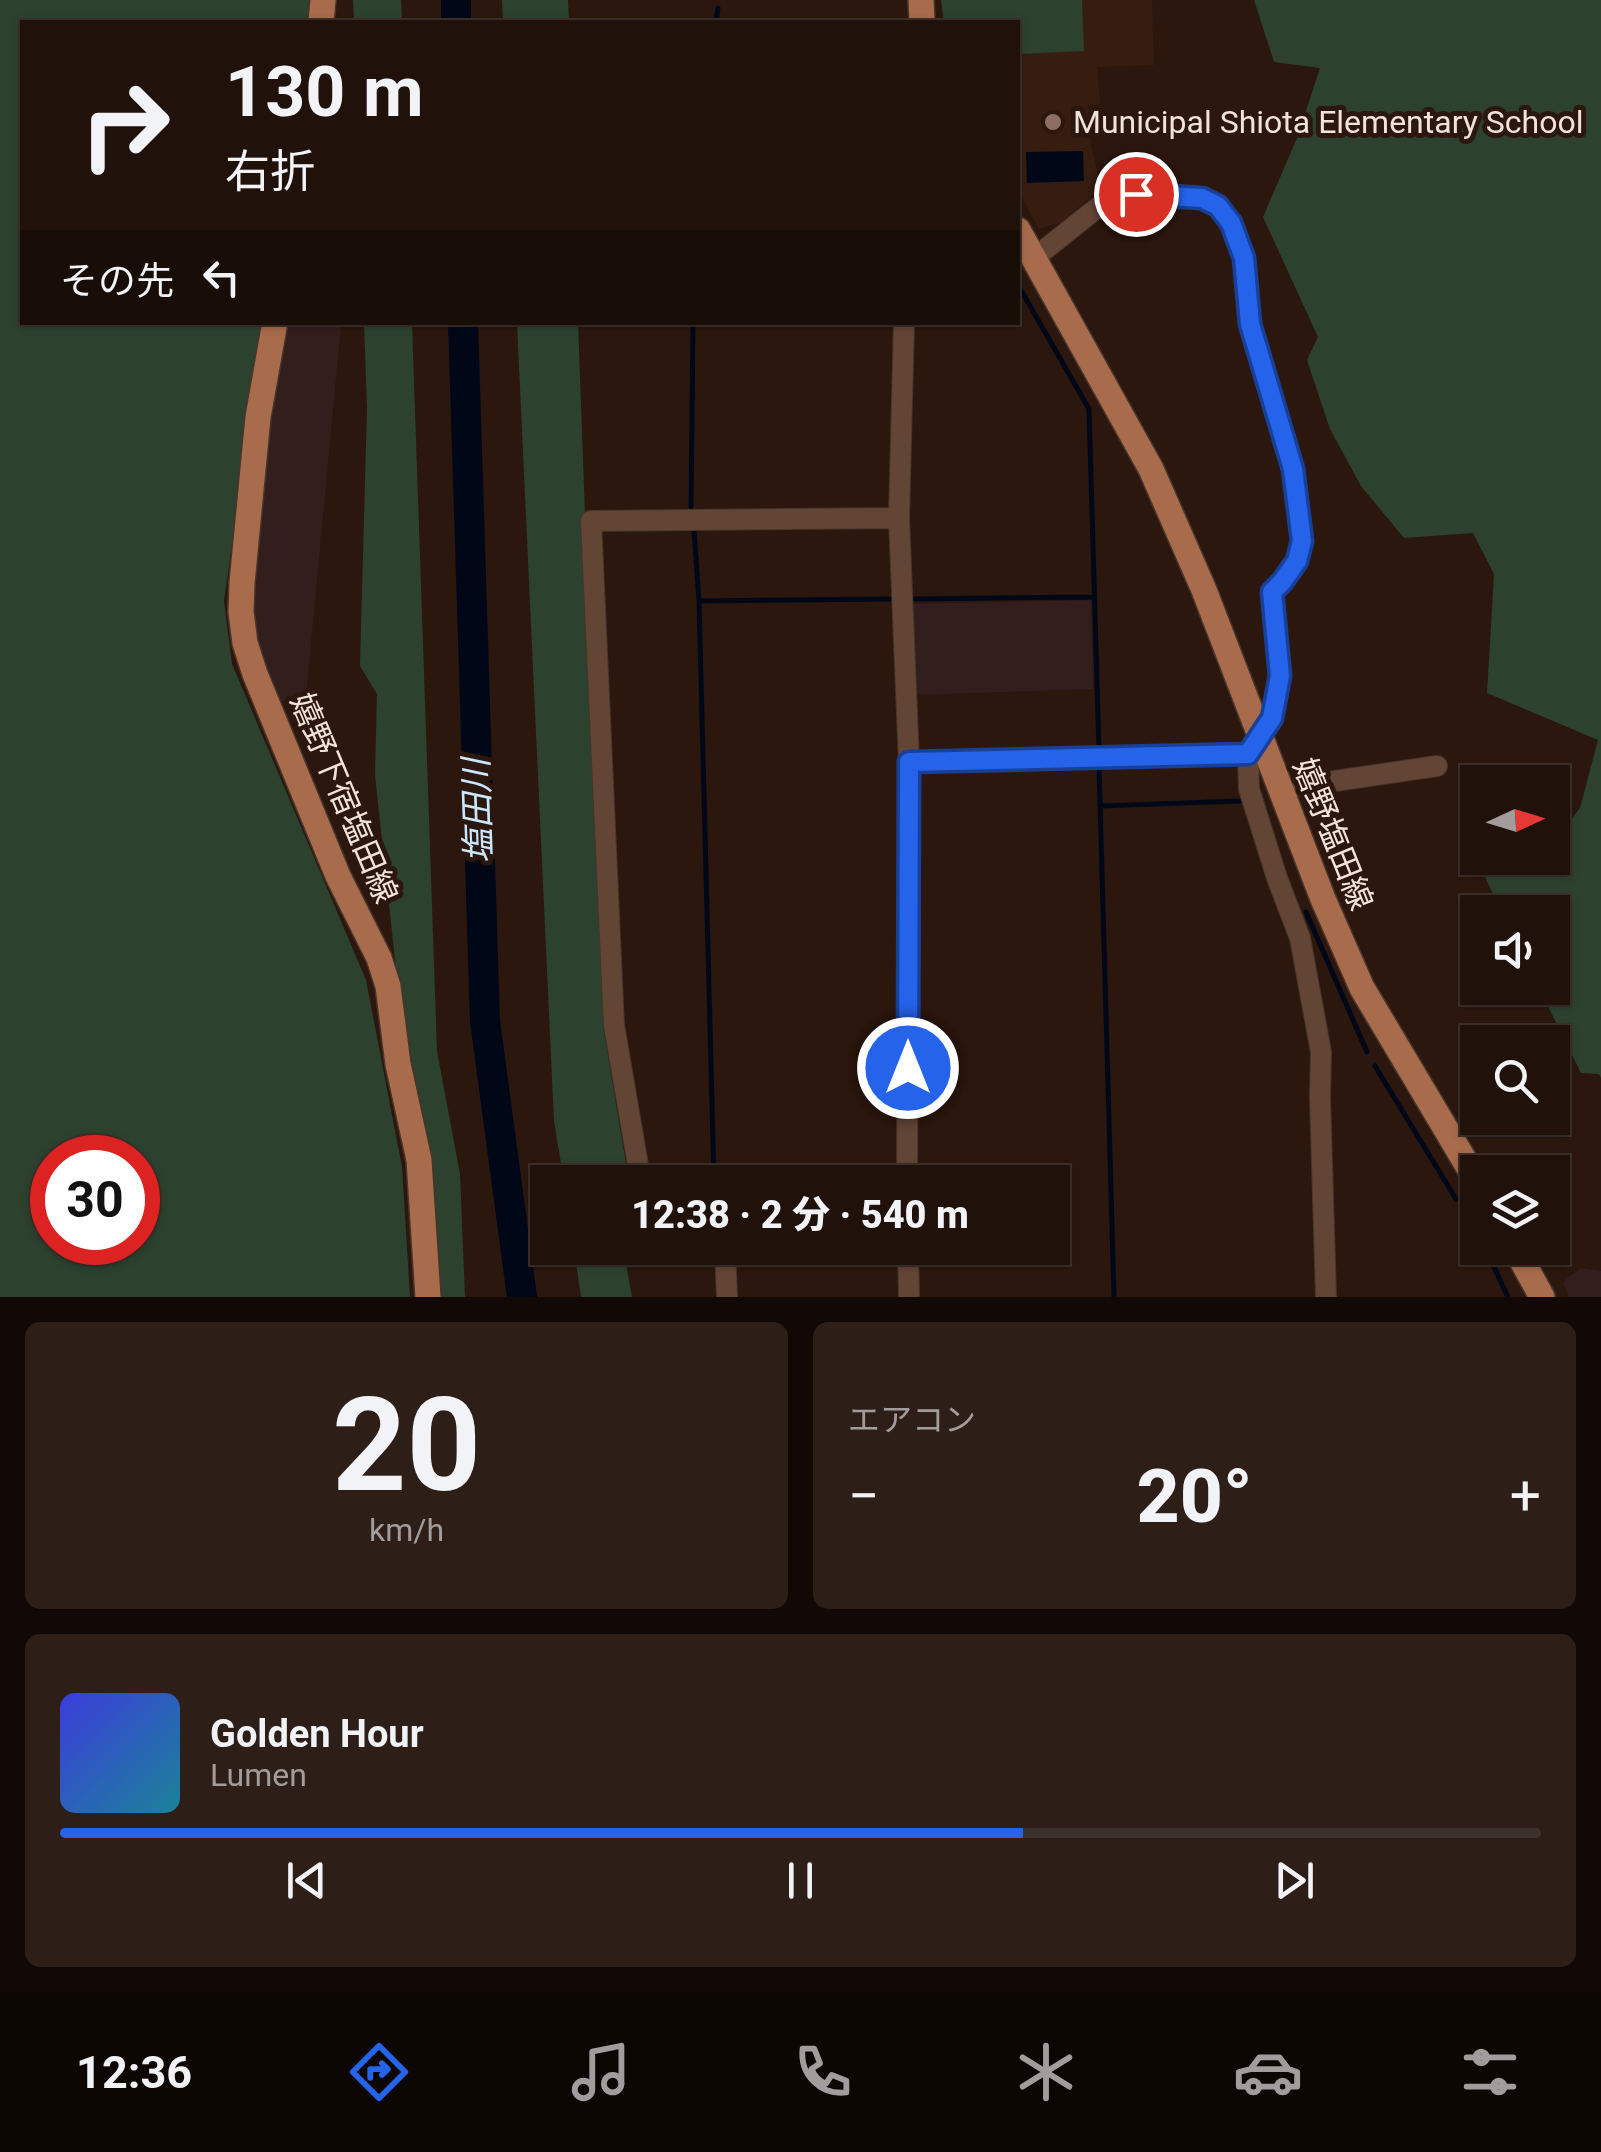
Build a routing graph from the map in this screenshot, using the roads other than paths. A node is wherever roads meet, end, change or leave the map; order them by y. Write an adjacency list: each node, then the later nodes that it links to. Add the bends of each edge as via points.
1 (1020, 234): 2 (main road, 嬉野塩田線)
2 (1034, 258): 6 (main road, 嬉野塩田線, via 1151,469 1204,590); 6 (street, via 1116,194 1202,198 1231,223 1244,258 1252,335 1293,469 1302,541 1297,561 1272,592 1280,676 1272,718)
3 (274, 325): 16 (main road, 嬉野下宿塩田線, via 242,583 245,643 388,986 419,1160)
4 (904, 325): 5 (street)
5 (900, 518): 7 (street); 11 (street, via 591,520 614,1026)
6 (1254, 746): 7 (street); 9 (main road, 嬉野塩田線); 19 (street, via 1249,788 1300,938 1321,1052)
7 (909, 762): 12 (street)
8 (1437, 766): 9 (street)
9 (1280, 789): 10 (main road, 嬉野塩田線, via 1362,988)
10 (1461, 1155)
11 (638, 1165)
12 (907, 1165)
13 (726, 1265): 17 (street)
14 (908, 1265): 18 (street)
15 (1524, 1265): 20 (main road)
16 (428, 1297)
17 (727, 1297)
18 (909, 1297)
19 (1326, 1297)
20 (1542, 1297)

